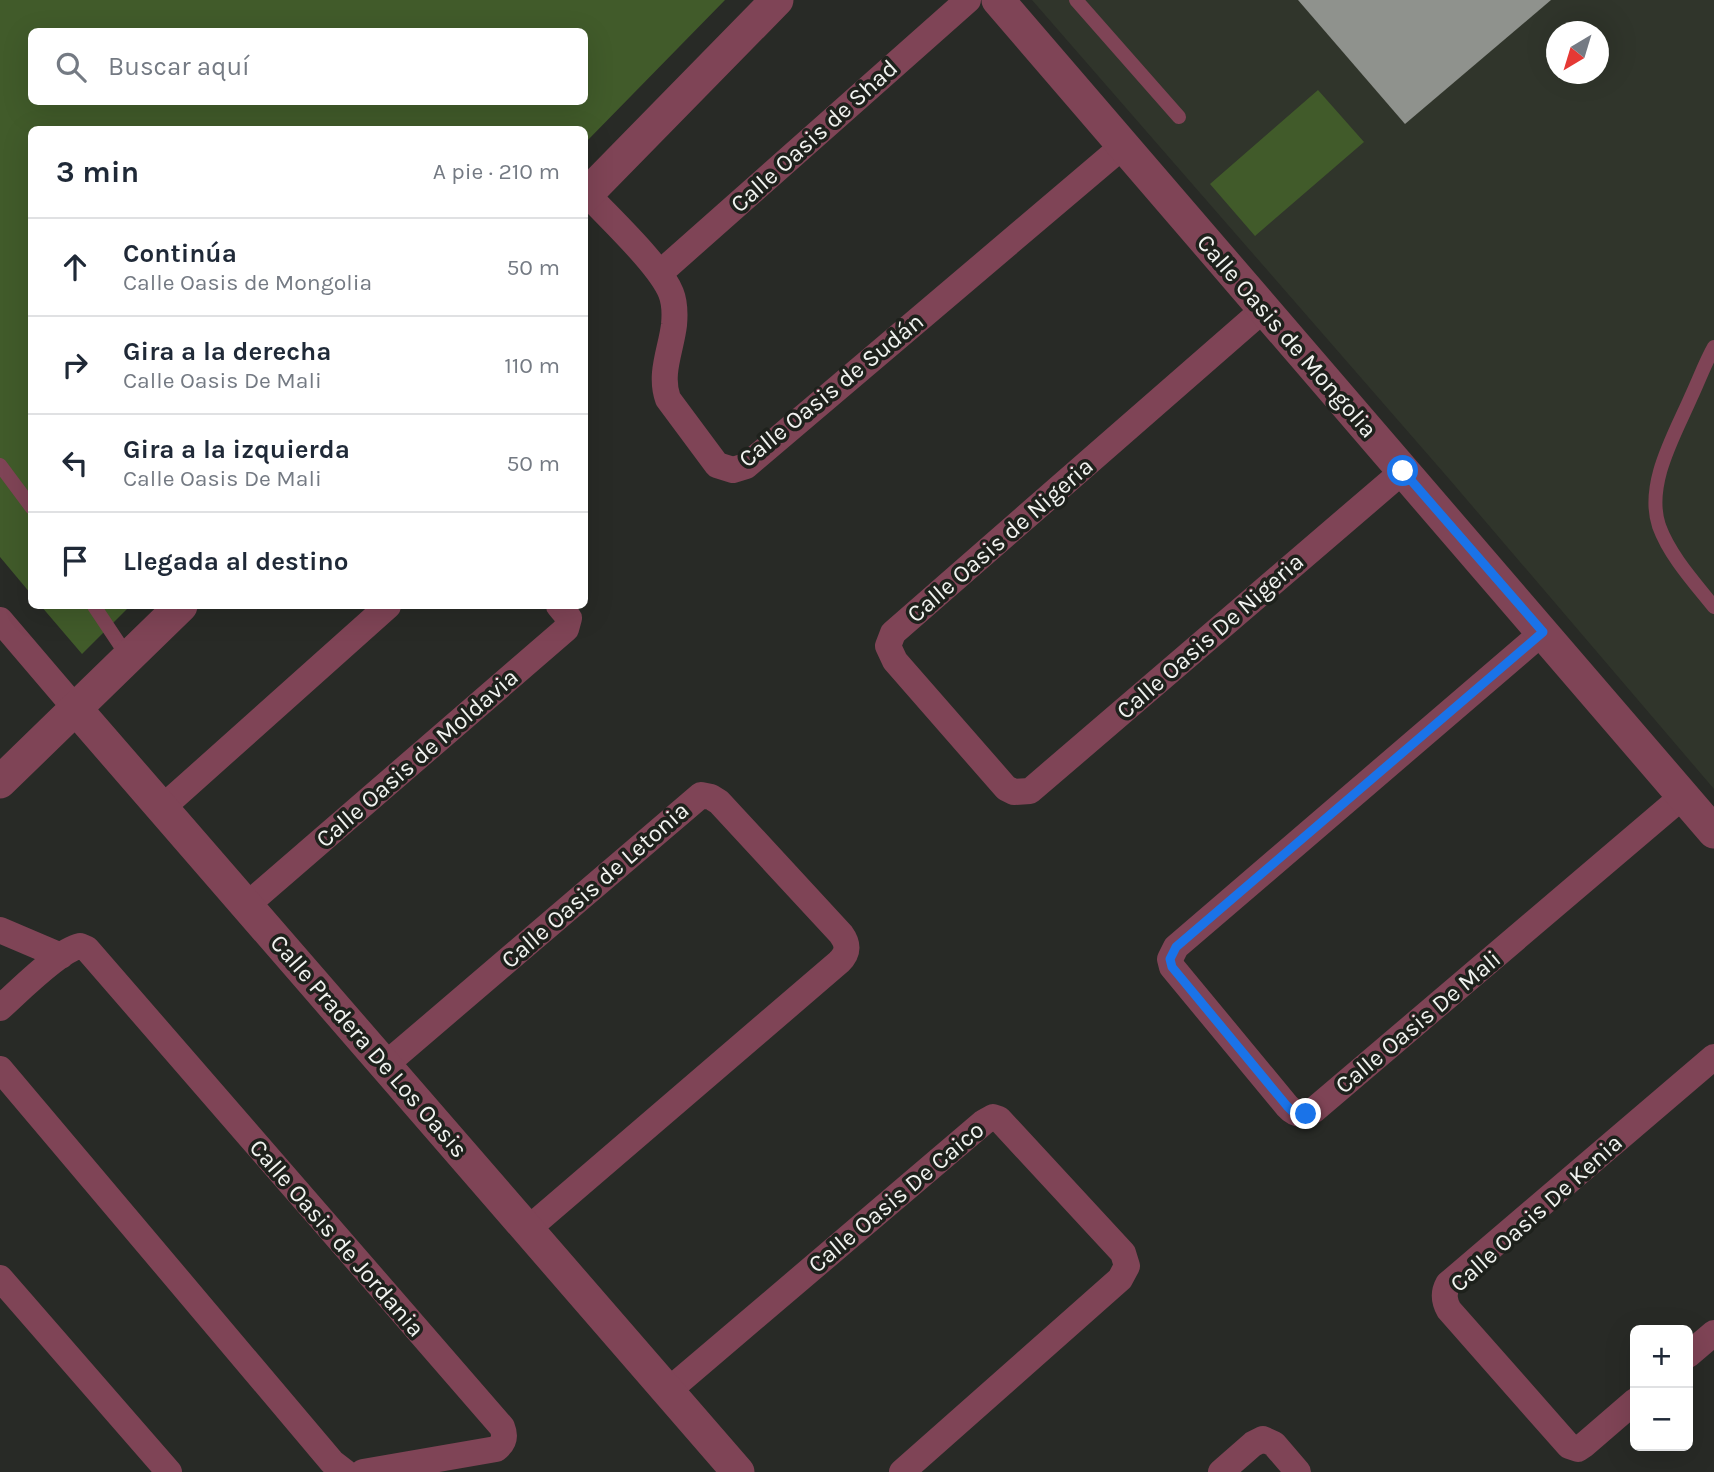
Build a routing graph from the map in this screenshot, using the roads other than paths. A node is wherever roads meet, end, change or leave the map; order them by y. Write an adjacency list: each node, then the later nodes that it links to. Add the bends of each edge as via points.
1 (777, 0): 7 (street)
2 (968, 0): 9 (street, Calle Oasis de Shad)
3 (998, 0): 6 (street, Calle Oasis de Mongolia)
4 (1076, 0): 5 (lane)
5 (1179, 117)
6 (1123, 146): 9 (street, Calle Oasis de Sudán, via 740,469 717,465 668,399 664,378 675,308); 10 (street, Calle Oasis de Mongolia)
7 (588, 193)
8 (588, 197): 9 (street, Calle Oasis de Sudán)
9 (660, 273)
10 (1264, 309): 13 (street, Calle Oasis de Mongolia); 25 (street, Calle Oasis de Nigeria, via 889,639 895,661)
11 (1714, 347): 15 (lane, via 1667,451 1655,504 1667,543)
12 (0, 465): 14 (lane)
13 (1403, 471): 21 (street, Calle Oasis de Mongolia); 25 (street, Calle Oasis De Nigeria, via 1030,790)
14 (28, 503)
15 (1714, 607)
16 (96, 609): 22 (lane)
17 (178, 609): 22 (street)
18 (385, 609): 27 (street)
19 (562, 609): 29 (street, Calle Oasis de Moldavia, via 569,618 566,629)
20 (0, 620): 23 (street, Calle Pradera De Los Oasis)
21 (1543, 632): 26 (street, Calle Oasis de Mongolia); 26 (street, Calle Oasis De Mali, via 1172,953 1172,967 1287,1106 1300,1114 1314,1110)
22 (128, 658): 23 (street)
23 (76, 709): 24 (street); 27 (street, Calle Pradera De Los Oasis)
24 (0, 782)
25 (1014, 792)
26 (1684, 796): 28 (street, Calle Oasis de Mongolia)
27 (162, 808): 29 (street, Calle Pradera De Los Oasis)
28 (1714, 832)
29 (247, 905): 34 (street, Calle Pradera De Los Oasis)
30 (0, 930): 31 (street, Calle Oasis de Jordania)
31 (61, 956): 32 (street); 44 (street, Calle Oasis de Jordania, via 75,947 87,949 504,1433 496,1449)
32 (0, 1008)
33 (1714, 1057): 41 (street, Calle Oasis De Kenia, via 1445,1290 1450,1310 1569,1446 1584,1445)
34 (385, 1065): 36 (street, Calle Pradera De Los Oasis); 36 (street, Calle Oasis de Letonia, via 701,795 719,802 841,934 847,949 839,962)
35 (0, 1069): 43 (street)
36 (528, 1229): 40 (street, Calle Pradera De Los Oasis)
37 (0, 1278): 42 (street)
38 (1714, 1333): 39 (street)
39 (1693, 1351)
40 (668, 1391): 45 (street, Calle Pradera De Los Oasis); 46 (street, Calle Oasis De Caico, via 988,1118 999,1119 1123,1253 1127,1266 1120,1279)
41 (1630, 1405)
42 (169, 1472)
43 (345, 1472)
44 (363, 1472)
45 (738, 1472)
46 (902, 1472)
47 (1221, 1472): 48 (street, via 1263,1439 1274,1444)
48 (1298, 1472)

